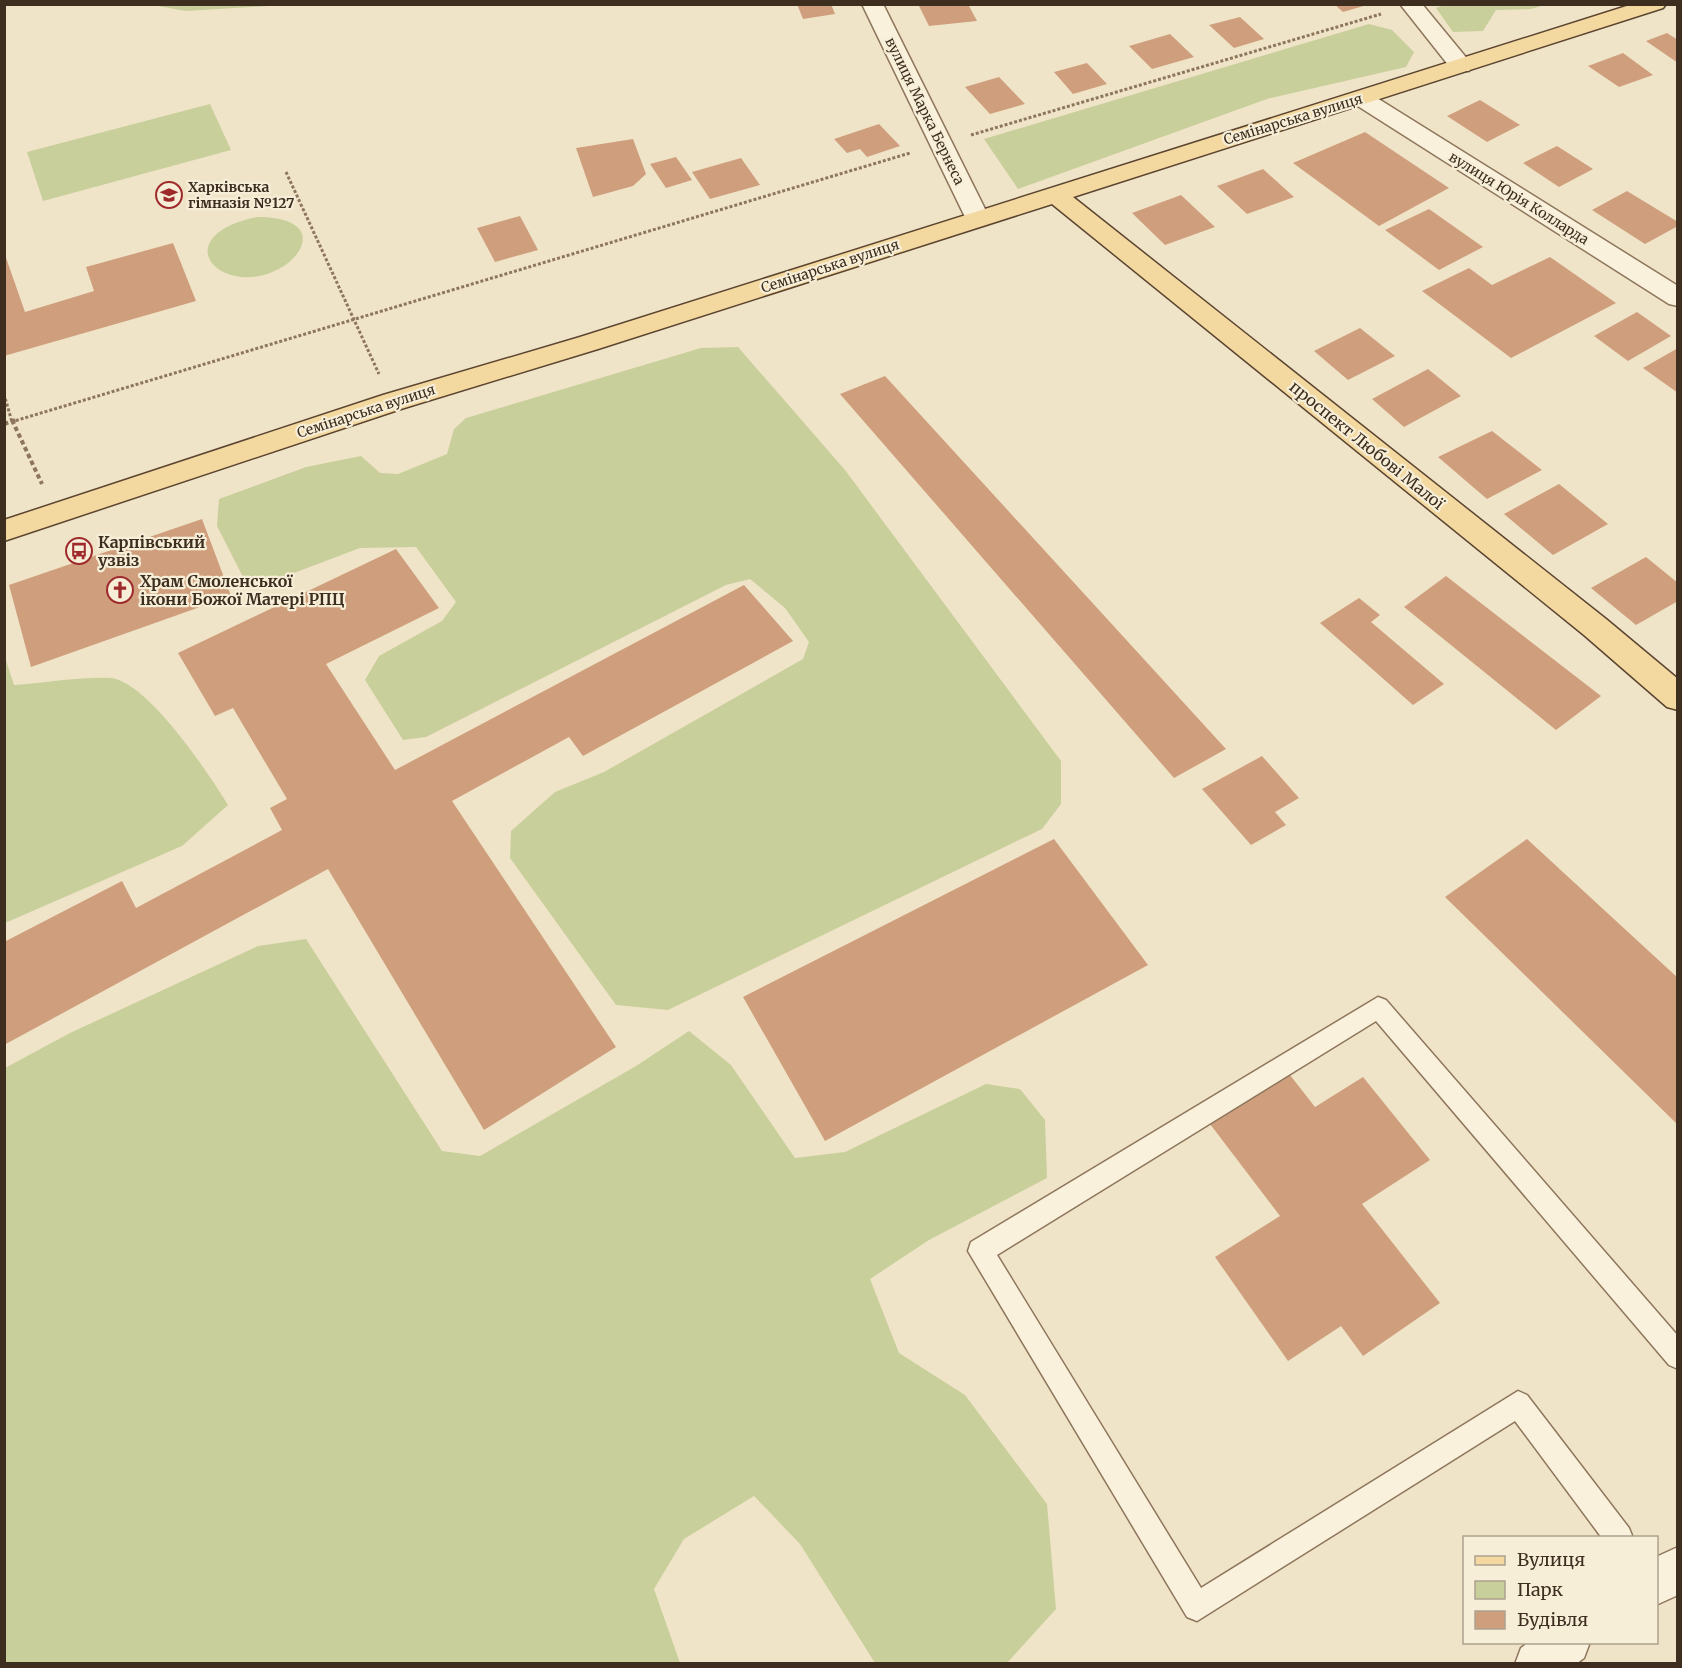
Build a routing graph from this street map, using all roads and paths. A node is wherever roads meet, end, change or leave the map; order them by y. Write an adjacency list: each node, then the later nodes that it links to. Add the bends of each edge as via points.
1 (872, 4): 6 (street, вулиця Марка Бернеса)
2 (1656, 4): 4 (main road, Семінарська вулиця)
3 (1410, 5): 4 (street); 6 (path)
4 (1461, 66): 5 (main road, Семінарська вулиця)
5 (1361, 98): 8 (main road, Семінарська вулиця); 10 (street, вулиця Юрія Колларда)
6 (941, 144): 9 (street, вулиця Марка Бернеса); 11 (path)
7 (286, 172): 11 (path)
8 (1054, 194): 9 (main road, Семінарська вулиця); 18 (main road, проспект Любові Малої, via 1595,627)
9 (978, 219): 17 (main road, Семінарська вулиця, via 392,402)
10 (1677, 298)
11 (356, 321): 12 (path); 14 (path)
12 (383, 383)
13 (4, 394): 14 (path)
14 (12, 422): 15 (path); 16 (path)
15 (4, 424)
16 (45, 491)
17 (4, 531)
18 (1677, 698)
19 (1677, 1356): 20 (lane, via 1378,1007 980,1251 1197,1607 1518,1404)
20 (1617, 1536)
21 (1677, 1569): 22 (street)
22 (1658, 1582)
23 (1565, 1644): 24 (street)
24 (1538, 1664)

